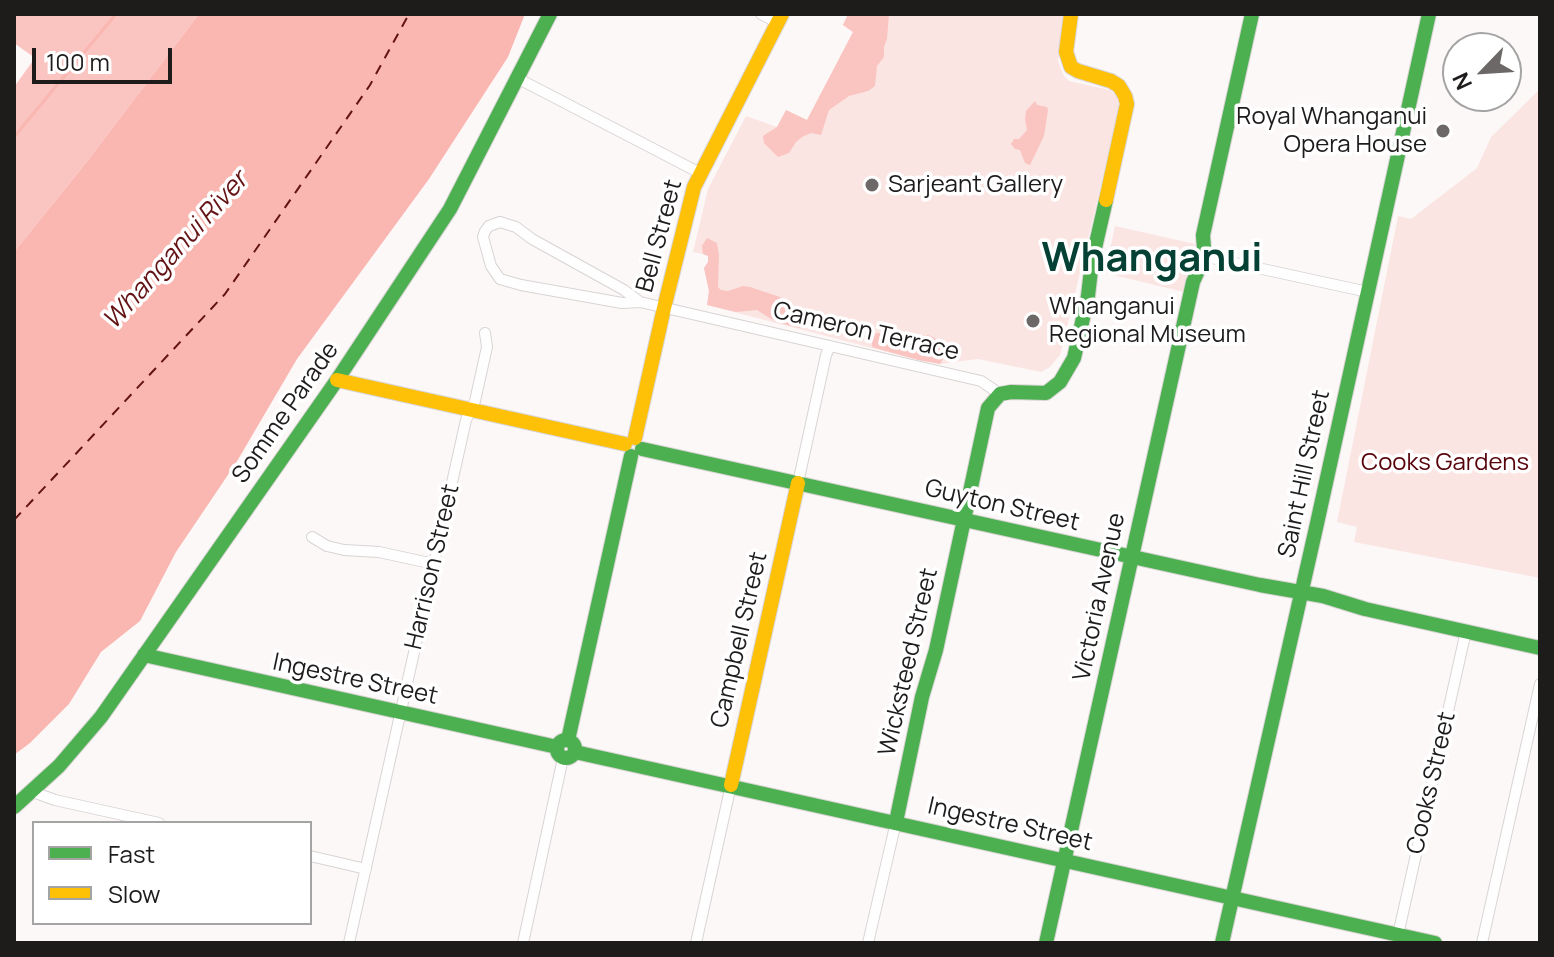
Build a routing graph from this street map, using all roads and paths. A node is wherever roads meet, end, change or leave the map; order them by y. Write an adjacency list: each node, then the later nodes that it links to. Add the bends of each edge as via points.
1 (550, 14): 7 (street, Somme Parade)
2 (761, 14): 6 (street)
3 (1071, 14): 16 (street, Cameron Terrace, via 1066,52 1071,67 1119,86 1126,113 1074,358 1053,389)
4 (1252, 14): 9 (street, Victoria Avenue, via 1205,227)
5 (1429, 14): 10 (street, Saint Hill Street)
6 (780, 18): 8 (street, Bell Street)
7 (517, 78): 8 (street); 15 (street, Somme Parade, via 450,209)
8 (700, 173): 12 (street, Bell Street)
9 (1206, 256): 10 (street); 22 (street, Victoria Avenue, via 1193,282)
10 (1368, 292): 24 (street, Saint Hill Street)
11 (640, 302): 11 (street, via 504,281 491,266 485,231 500,222 516,227); 12 (street, Cameron Terrace)
12 (664, 308): 14 (street, Cameron Terrace); 18 (street, Bell Street)
13 (485, 333): 17 (street, Harrison Street, via 487,347)
14 (830, 346): 16 (street, Cameron Terrace, via 981,381); 19 (street, Campbell Street)
15 (337, 380): 17 (street, Guyton Street); 27 (street, Somme Parade)
16 (1000, 394): 20 (street, Wicksteed Street, via 988,408)
17 (471, 411): 18 (street, Guyton Street); 23 (street, Harrison Street)
18 (633, 447): 19 (street, Guyton Street); 30 (street, Bell Street)
19 (798, 483): 20 (street, Guyton Street); 31 (street, Campbell Street)
20 (963, 520): 22 (street, Guyton Street); 35 (street, Wicksteed Street)
21 (312, 537): 23 (street, via 344,550)
22 (1131, 557): 24 (street, Guyton Street); 37 (street, Victoria Avenue)
23 (434, 564): 29 (street, Harrison Street)
24 (1302, 593): 25 (street, Guyton Street); 39 (street, Saint Hill Street)
25 (1466, 631): 26 (street, Guyton Street); 40 (street, Cooks Street)
26 (1540, 648)
27 (144, 655): 29 (street, Ingestre Street); 32 (street, Somme Parade, via 101,717)
28 (1540, 684): 48 (street)
29 (400, 712): 30 (street, Ingestre Street); 38 (street, Harrison Street)
30 (566, 749): 31 (street, Ingestre Street); 42 (street, Bell Street)
31 (731, 785): 35 (street, Ingestre Street); 43 (street, Campbell Street)
32 (33, 792): 33 (street, Somme Parade); 34 (street)
33 (14, 807)
34 (150, 821)
35 (896, 822): 37 (street, Ingestre Street); 44 (street, Wicksteed Street)
36 (312, 856): 38 (street)
37 (1065, 860): 39 (street, Ingestre Street); 45 (street, Victoria Avenue)
38 (366, 869): 41 (street, Harrison Street)
39 (1231, 897): 40 (street, Ingestre Street); 46 (street, Saint Hill Street)
40 (1398, 935): 47 (street, Ingestre Street)
41 (349, 943)
42 (523, 943)
43 (696, 943)
44 (868, 943)
45 (1046, 943)
46 (1222, 943)
47 (1435, 943)
48 (1482, 943)

